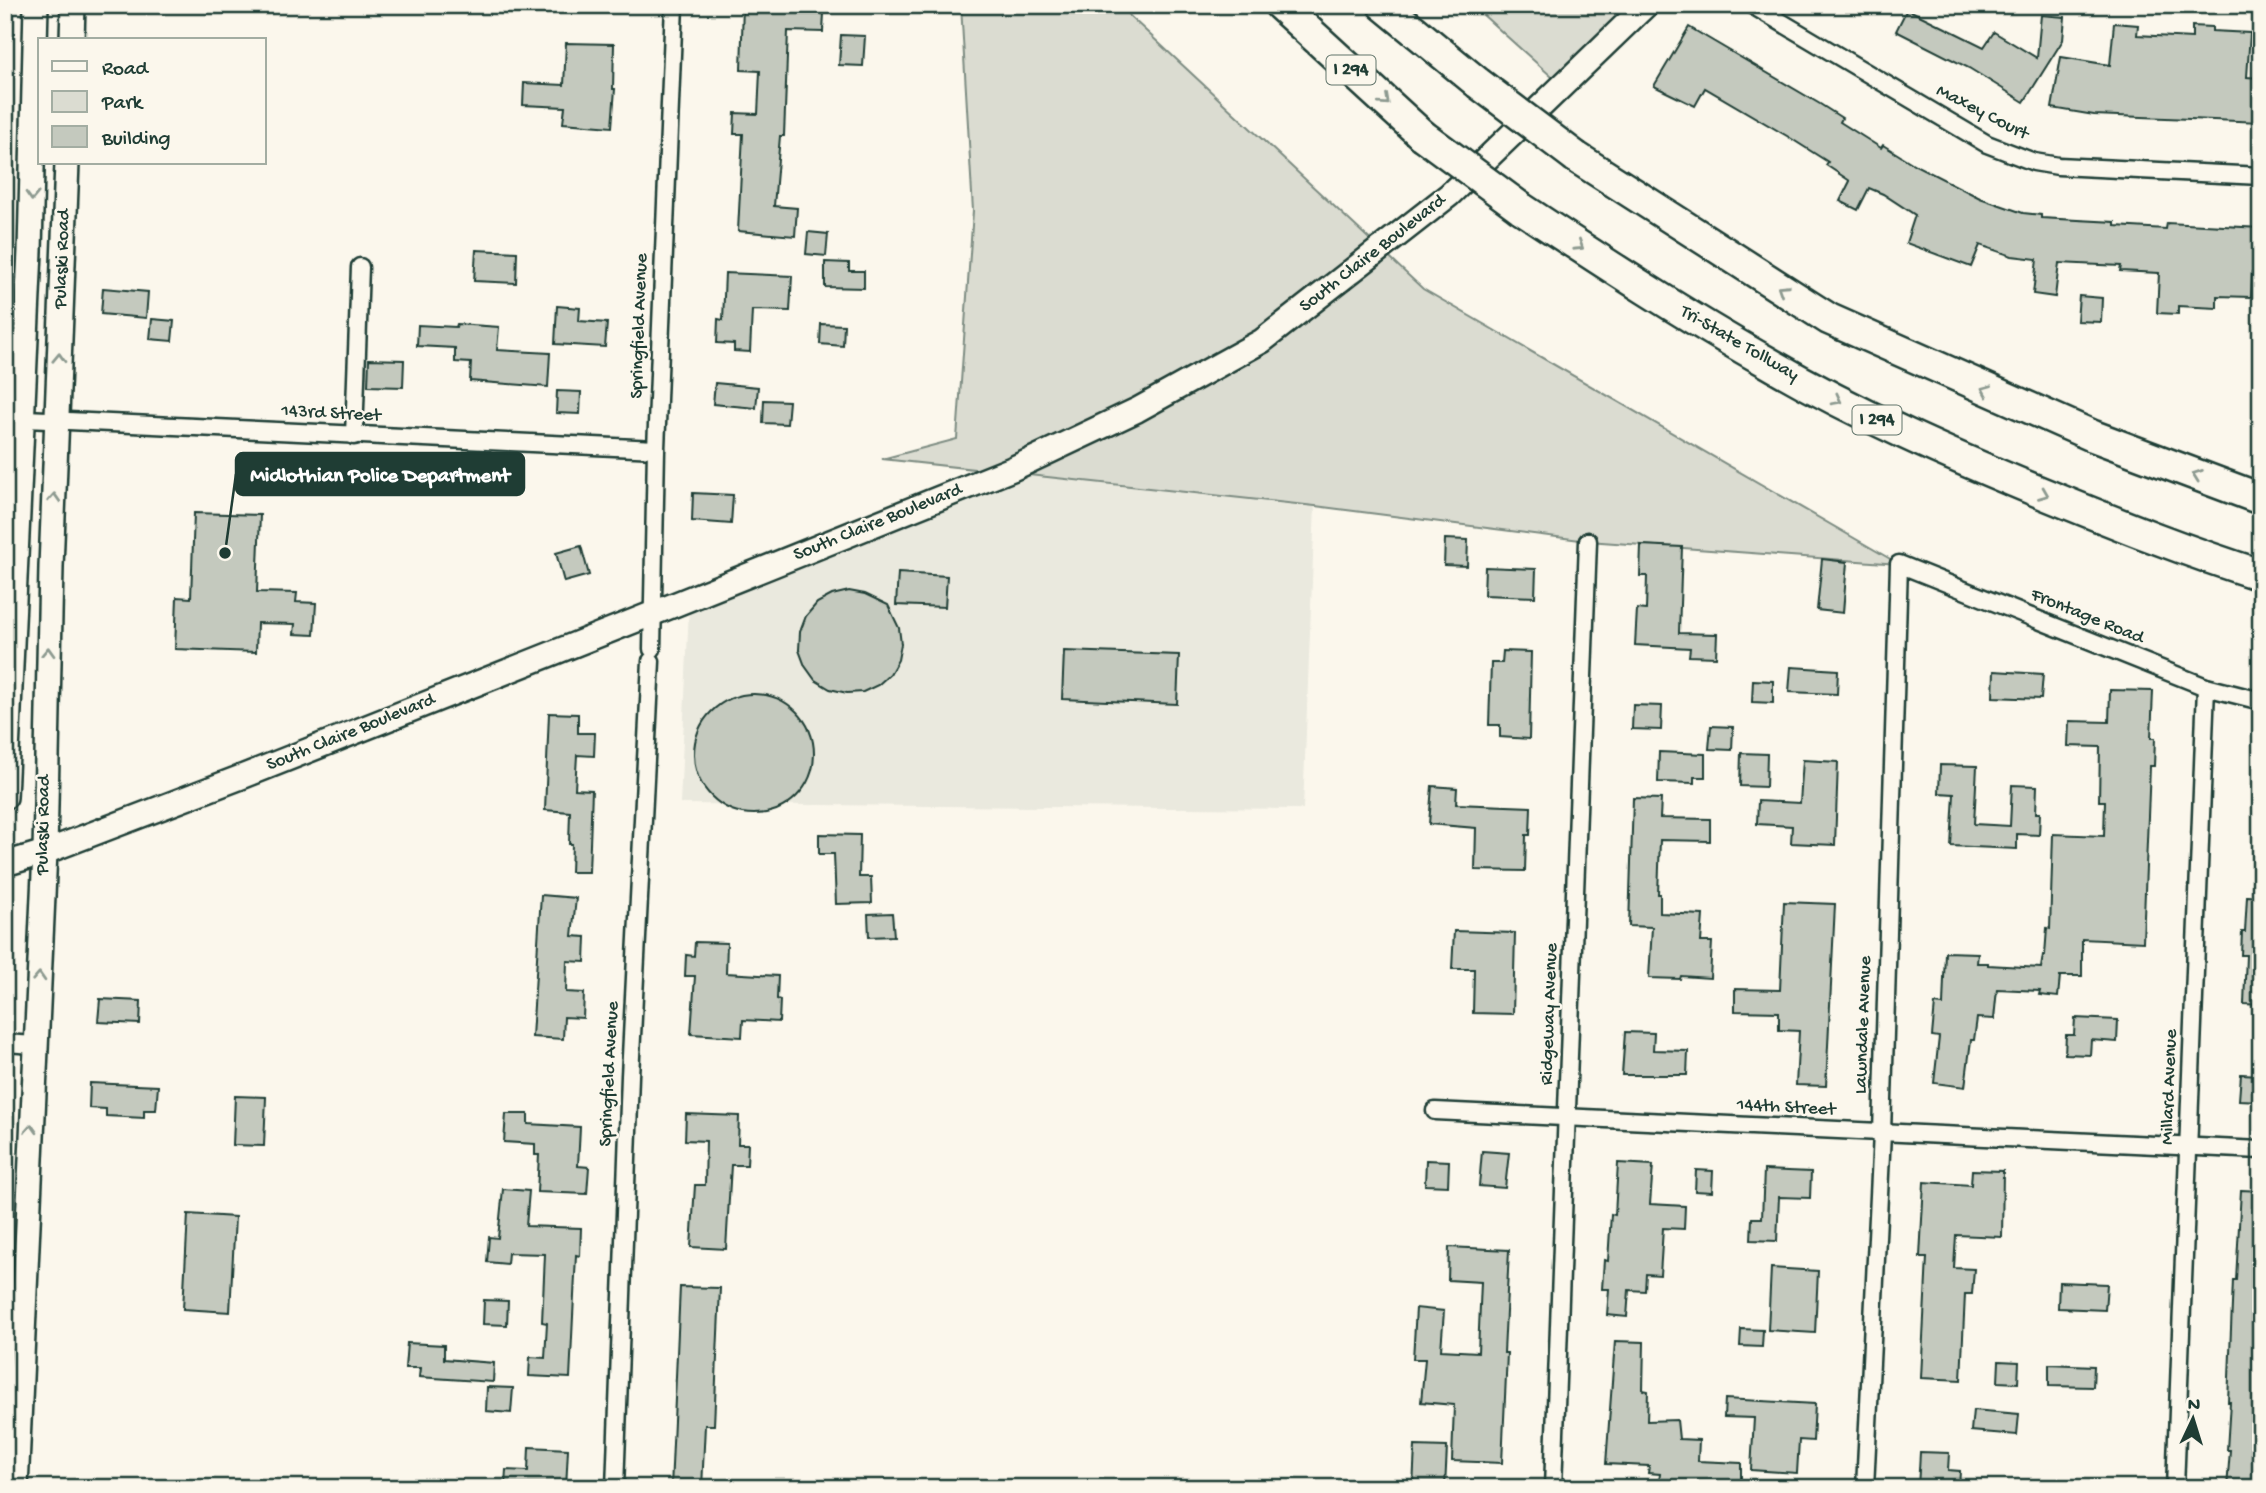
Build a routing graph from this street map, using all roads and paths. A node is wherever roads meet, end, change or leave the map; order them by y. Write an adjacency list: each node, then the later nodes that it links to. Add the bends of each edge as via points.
1 (36, 5): 12 (main road, Pulaski Road, one-way to 12, via 30,251)
2 (73, 5): 8 (main road)
3 (674, 5): 15 (street, Springfield Avenue)
4 (1280, 5): 19 (highway, Tri-State Tollway / I 294, one-way to 19, bridge, via 1422,135 1521,208 1770,364 1970,464 2128,529)
5 (1383, 5): 16 (highway, one-way to 5, bridge, via 2094,436 1829,319 1576,157)
6 (1646, 5): 20 (main road, South Claire Boulevard, via 1450,195 1262,341 1137,410 1012,469)
7 (1752, 5): 10 (street, Maxey Court, via 1987,144 2034,162)
8 (72, 38)
9 (67, 164): 13 (main road, Pulaski Road, one-way to 9)
10 (2261, 176)
11 (360, 267): 14 (street)
12 (14, 419): 13 (street, 143rd Street); 23 (main road, Pulaski Road)
13 (58, 420): 14 (street, 143rd Street); 24 (main road, Pulaski Road, one-way to 13)
14 (354, 436): 15 (street, 143rd Street)
15 (656, 449): 20 (street, Springfield Avenue)
16 (2261, 499)
17 (1588, 541): 29 (street, Ridgeway Avenue)
18 (1899, 564): 21 (street, Frontage Road); 30 (street, Lawndale Avenue)
19 (2261, 575)
20 (654, 613): 24 (main road, South Claire Boulevard); 34 (street, Springfield Avenue)
21 (2206, 687): 22 (street, Frontage Road); 31 (street, Millard Avenue)
22 (2261, 701)
23 (5, 797)
24 (45, 852): 25 (main road, South Claire Boulevard); 27 (main road, Pulaski Road, one-way to 24)
25 (5, 864)
26 (5, 1043): 27 (street)
27 (35, 1045): 33 (main road, Pulaski Road, one-way to 27)
28 (1435, 1111): 29 (street, 144th Street)
29 (1568, 1119): 30 (street, 144th Street); 35 (street, Ridgeway Avenue)
30 (1882, 1133): 31 (street, 144th Street); 36 (street, Lawndale Avenue)
31 (2189, 1146): 32 (street, 144th Street); 37 (street, Millard Avenue)
32 (2261, 1150)
33 (16, 1488)
34 (615, 1488)
35 (1553, 1488)
36 (1865, 1488)
37 (2175, 1488)

